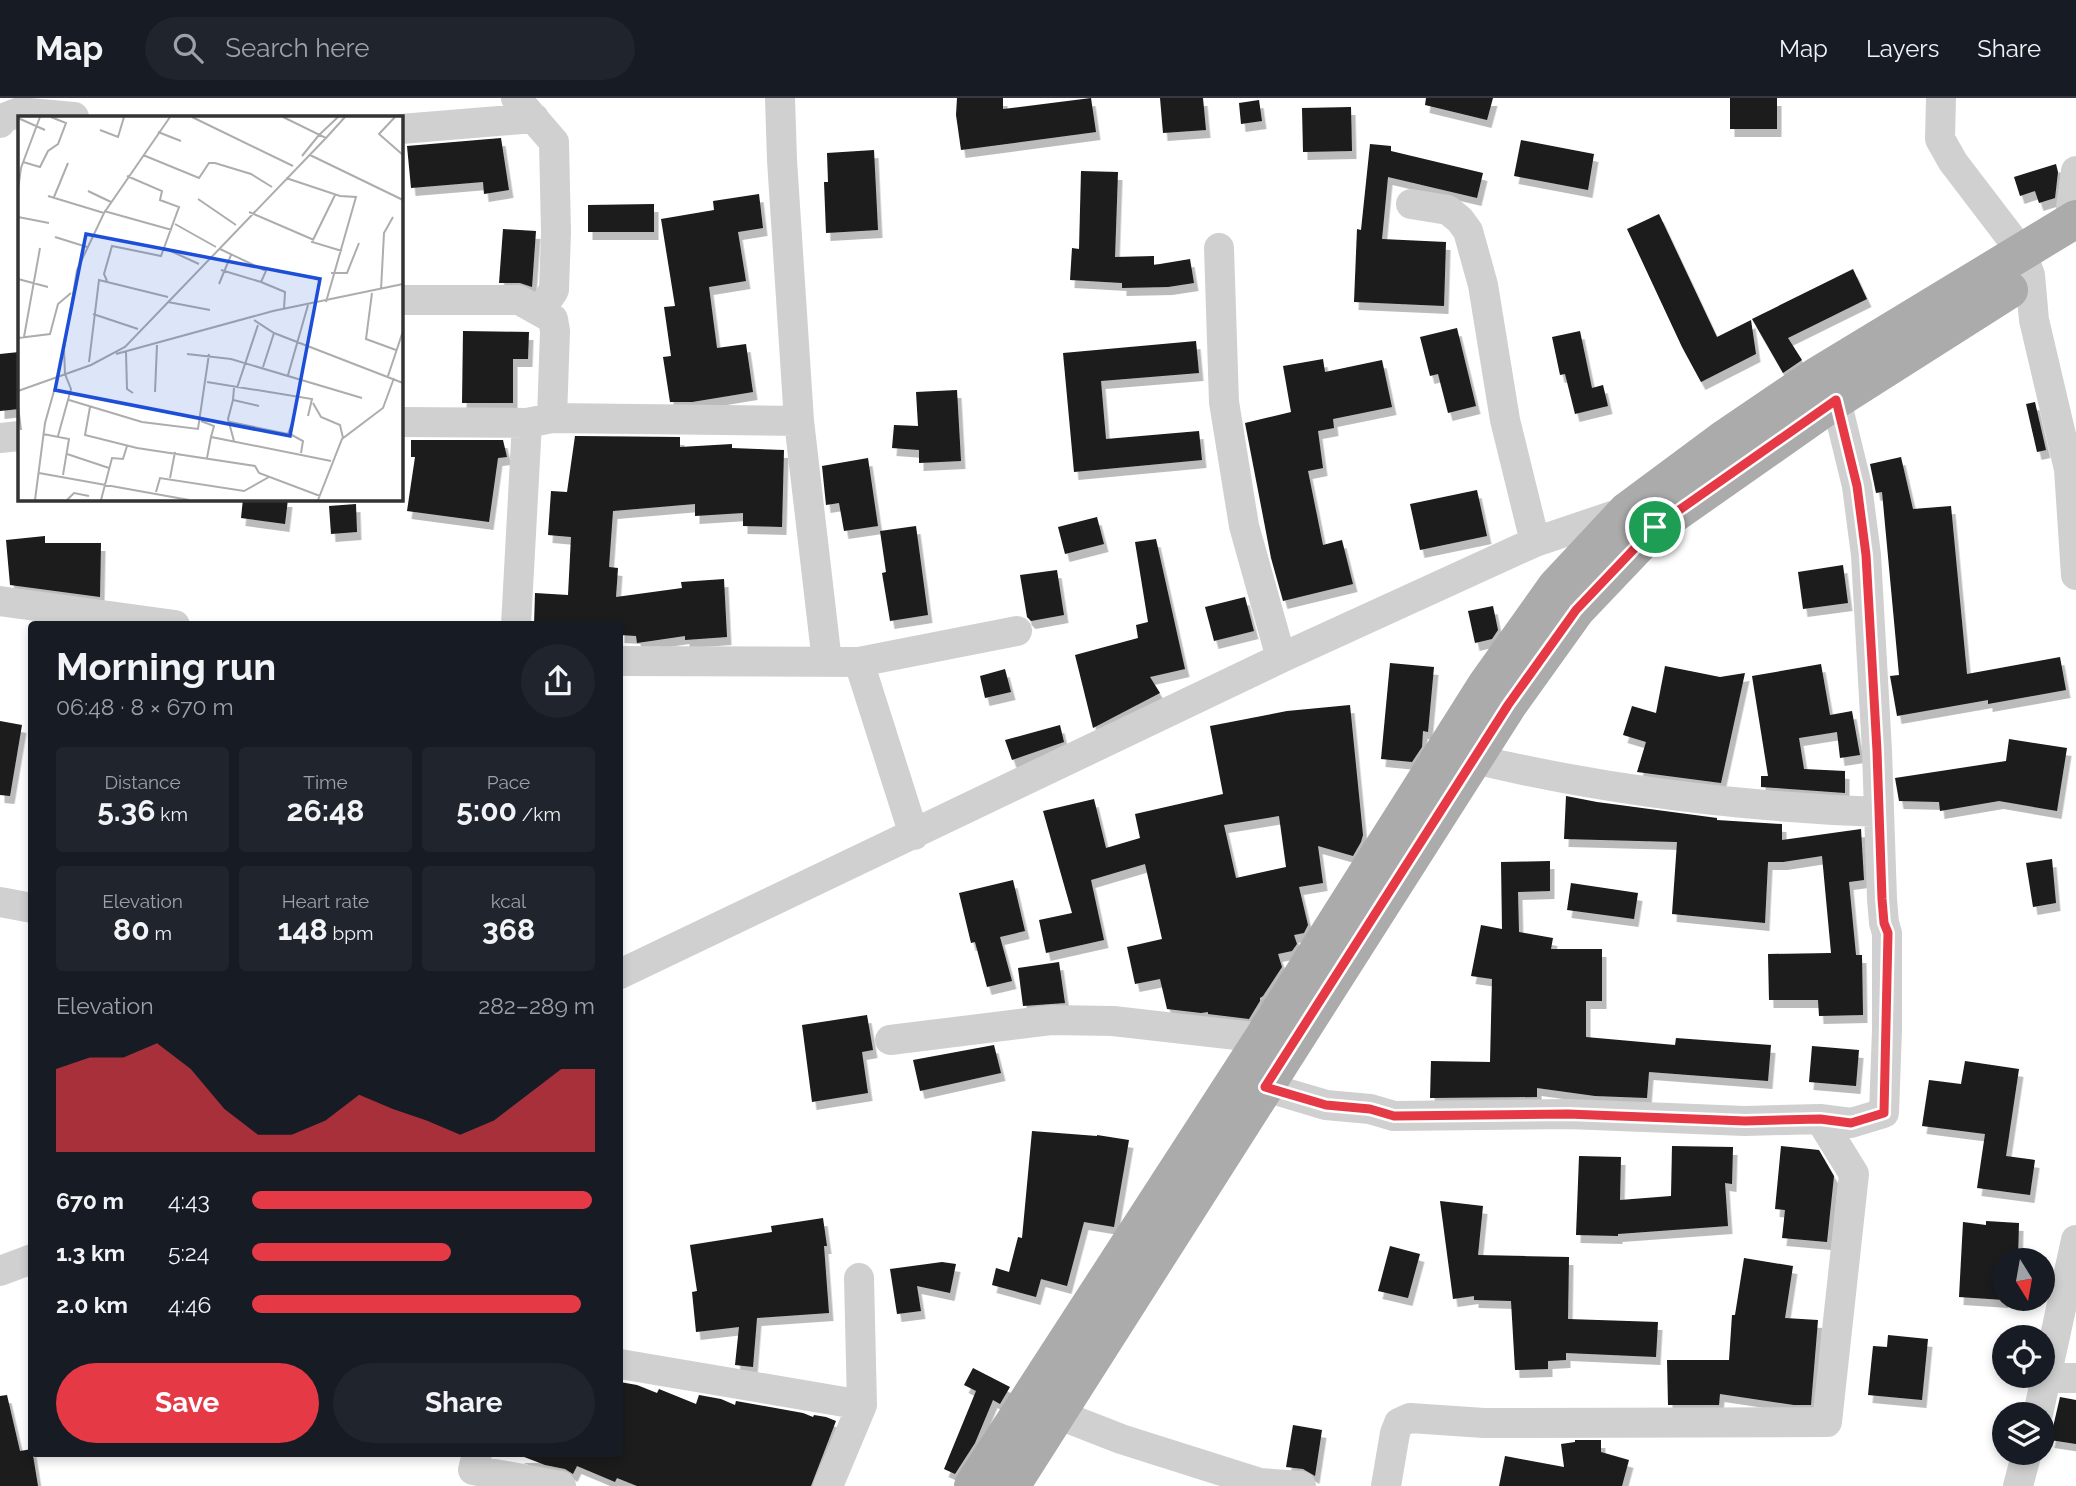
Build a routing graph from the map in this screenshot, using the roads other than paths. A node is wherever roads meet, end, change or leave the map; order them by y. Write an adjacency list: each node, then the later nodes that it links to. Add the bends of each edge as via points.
1 (780, 98): 16 (street)
2 (1941, 98): 11 (street, via 1940,139)
3 (525, 108): 6 (street); 13 (street, via 554,142 554,290)
4 (63, 116): 5 (street, via 19,112)
5 (1, 120)
6 (402, 129)
7 (2076, 171): 9 (street)
8 (1411, 204): 21 (street, via 1448,210 1468,231 1483,285 1505,420)
9 (2074, 230): 11 (main road)
10 (1219, 248): 27 (street, via 1224,402 1244,526)
11 (2026, 263): 14 (main road); 20 (main road, via 1817,376 1724,439); 22 (street, via 2034,320 2069,469)
12 (402, 300): 13 (street, via 519,300)
13 (541, 310): 15 (street, via 553,319 555,331)
14 (1836, 400): 20 (main road); 32 (street, via 1857,486 1866,555)
15 (539, 420): 16 (street); 17 (street); 25 (street)
16 (799, 421): 29 (street)
17 (402, 422)
18 (18, 436): 19 (street)
19 (0, 438)
20 (1641, 519): 21 (street); 31 (main road); 37 (main road, via 1556,587 1487,684)
21 (1535, 542): 27 (street)
22 (2076, 575)
23 (0, 601): 24 (street)
24 (112, 621)
25 (516, 621)
26 (1017, 631): 30 (street)
27 (1281, 658): 33 (street)
28 (623, 661): 29 (street)
29 (827, 662): 30 (street)
30 (859, 662): 33 (street)
31 (1474, 759): 32 (street, via 1695,797); 39 (main road)
32 (1879, 812): 40 (street, via 1888,933 1884,1113 1851,1123)
33 (914, 835): 36 (street)
34 (0, 902): 35 (street)
35 (28, 907)
36 (623, 973)
37 (1263, 1038): 38 (street, via 1113,1021 1051,1020); 55 (main road)
38 (890, 1040)
39 (1265, 1087): 40 (street, via 1326,1105 1394,1116); 50 (main road)
40 (1820, 1119): 58 (street, via 1854,1174 1827,1422 1484,1423 1410,1418 1399,1423 1395,1433)
41 (2076, 1240): 45 (street)
42 (28, 1260): 43 (street)
43 (0, 1271)
44 (859, 1278): 49 (street)
45 (2055, 1337)
46 (623, 1365): 49 (street)
47 (2055, 1378): 48 (street)
48 (2076, 1378)
49 (862, 1405): 54 (street)
50 (1057, 1414): 56 (main road); 57 (street, via 1260,1483)
51 (476, 1457): 53 (street, via 473,1470)
52 (2024, 1465): 59 (street)
53 (561, 1486)
54 (828, 1486)
55 (973, 1486)
56 (1011, 1486)
57 (1301, 1486)
58 (1386, 1486)
59 (2018, 1486)

